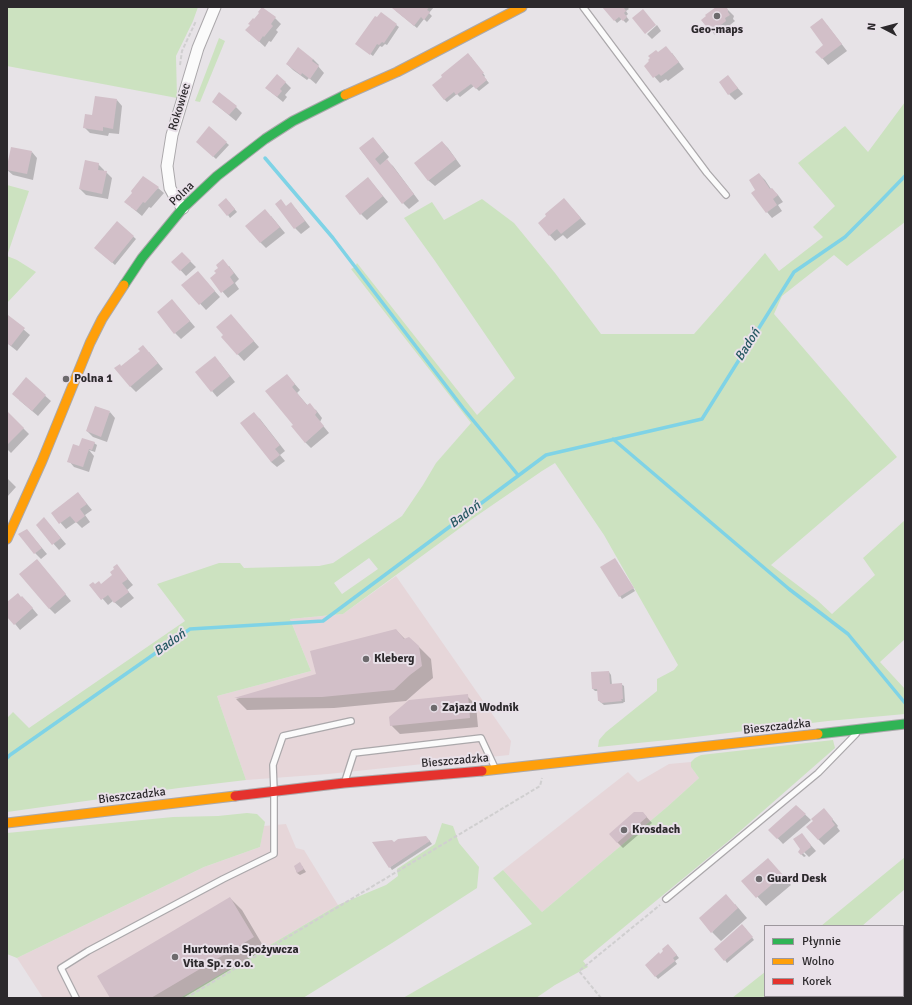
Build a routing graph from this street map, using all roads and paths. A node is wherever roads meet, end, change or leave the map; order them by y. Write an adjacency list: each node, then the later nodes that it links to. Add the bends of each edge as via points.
1 (215, 7): 5 (street, Rokowiec, via 198,48 172,135 167,166 170,188)
2 (522, 7): 5 (main road, Polna, via 397,72 294,121 265,139 217,176)
3 (583, 7): 4 (lane)
4 (726, 195)
5 (183, 208): 6 (main road, Polna, via 142,258 102,319)
6 (7, 539)
7 (351, 721): 13 (lane, via 283,736 273,765)
8 (905, 724): 9 (main road, Bieszczadzka)
9 (860, 729): 10 (main road, Bieszczadzka); 15 (lane, via 818,774)
10 (546, 764): 11 (main road, Bieszczadzka); 17 (path, via 540,786)
11 (496, 770): 12 (main road, Bieszczadzka); 12 (lane, via 481,738 354,753)
12 (344, 783): 13 (main road, Bieszczadzka)
13 (274, 791): 14 (main road, Bieszczadzka); 16 (lane, via 274,854 196,893 61,968)
14 (7, 822)
15 (666, 899): 18 (path, via 579,971)
16 (76, 998)
17 (186, 998)
18 (601, 998)

